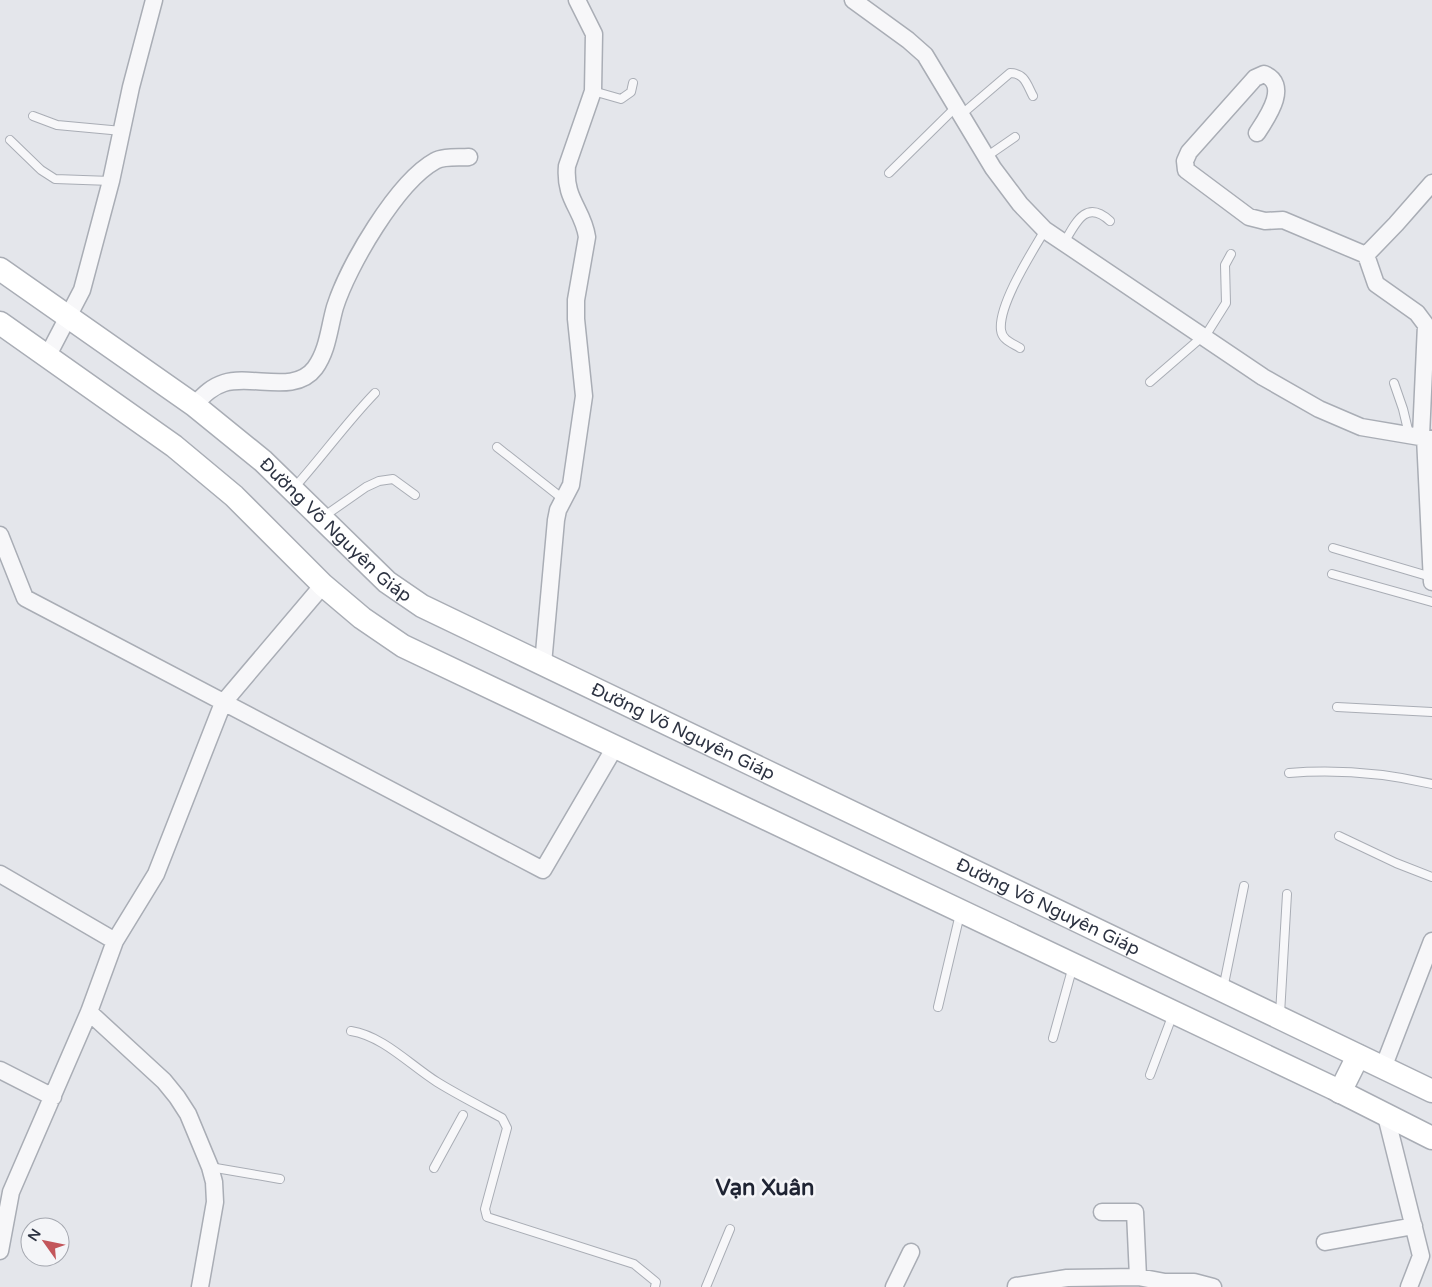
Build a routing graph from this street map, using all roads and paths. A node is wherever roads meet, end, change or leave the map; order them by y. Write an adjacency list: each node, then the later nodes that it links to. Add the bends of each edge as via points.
1 (154, 0): 9 (street)
2 (577, 0): 5 (street, via 594,34)
3 (853, 0): 7 (street, via 918,48)
4 (633, 83): 5 (lane, via 631,92 621,99)
5 (593, 91): 37 (street, via 567,166 566,178 570,199 587,237 576,300 584,396 577,457 571,485)
6 (1033, 96): 7 (lane, via 1024,77 1010,73)
7 (959, 110): 14 (street); 15 (lane)
8 (33, 116): 9 (lane, via 57,125)
9 (122, 131): 16 (street)
10 (1257, 133): 22 (street, via 1276,101 1274,84 1264,74 1255,78 1189,152 1186,170 1249,217 1265,222 1283,220)
11 (1015, 137): 14 (lane)
12 (10, 140): 16 (lane, via 55,179)
13 (469, 157): 32 (street, via 436,160 404,188 364,246 347,279 321,359 313,370 303,377 283,382 240,380 225,383 210,389)
14 (986, 157): 19 (street, via 1020,204)
15 (889, 173)
16 (112, 181): 24 (street, via 82,290)
17 (1432, 183): 22 (street)
18 (1110, 221): 20 (lane, via 1100,212 1084,215)
19 (1044, 230): 20 (street); 27 (lane, via 1012,287 1003,318 1001,330 1005,340)
20 (1064, 242): 26 (street)
21 (1231, 254): 26 (lane, via 1225,265 1226,303)
22 (1366, 255): 33 (street, via 1376,284 1417,314 1426,325)
23 (0, 270): 24 (main road, Đường Võ Nguyên Giáp)
24 (69, 317): 28 (street); 32 (main road, Đường Võ Nguyên Giáp)
25 (0, 324): 28 (main road)
26 (1203, 337): 29 (lane); 33 (street, via 1263,377 1342,421)
27 (1020, 348)
28 (47, 357): 43 (main road, via 174,446 234,496)
29 (1150, 382)
30 (1394, 383): 33 (lane, via 1403,409)
31 (375, 393): 35 (lane)
32 (194, 405): 35 (main road, Đường Võ Nguyên Giáp)
33 (1422, 437): 42 (street)
34 (497, 447): 37 (lane)
35 (293, 490): 38 (main road, Đường Võ Nguyên Giáp)
36 (415, 495): 38 (lane, via 393,479 379,481)
37 (563, 499): 45 (street, via 556,520)
38 (322, 518): 45 (main road, Đường Võ Nguyên Giáp, via 386,582 422,606)
39 (0, 535): 46 (street, via 25,598)
40 (1333, 548): 42 (lane)
41 (1332, 574): 44 (lane)
42 (1432, 580)
43 (323, 585): 46 (street); 49 (main road, via 362,618 403,646)
44 (1432, 602)
45 (543, 664): 61 (main road, Đường Võ Nguyên Giáp)
46 (223, 703): 49 (street, via 543,870); 59 (street, via 156,874)
47 (1337, 707): 48 (lane)
48 (1432, 712)
49 (615, 747): 57 (main road)
50 (1290, 774): 51 (lane, via 1327,770 1359,772)
51 (1432, 784)
52 (1339, 836): 54 (lane, via 1396,864)
53 (0, 874): 59 (street)
54 (1432, 877)
55 (1244, 886): 61 (lane)
56 (1287, 894): 65 (lane)
57 (961, 911): 60 (main road); 62 (lane)
58 (1432, 941): 69 (street)
59 (115, 942): 63 (street)
60 (1073, 965): 64 (main road); 67 (lane)
61 (1222, 991): 65 (main road, Đường Võ Nguyên Giáp)
62 (938, 1007)
63 (89, 1012): 74 (street); 78 (street, via 177,1097 188,1114)
64 (1173, 1013): 71 (lane); 73 (main road)
65 (1280, 1018): 68 (main road, Đường Võ Nguyên Giáp)
66 (351, 1031): 90 (lane, via 374,1038 424,1074 502,1118 508,1128 485,1209 487,1217 634,1264 656,1282)
67 (1053, 1038)
68 (1358, 1056): 69 (main road, Đường Võ Nguyên Giáp); 73 (main road)
69 (1383, 1068): 72 (main road, Đường Võ Nguyên Giáp)
70 (0, 1070): 74 (street)
71 (1150, 1075)
72 (1432, 1091)
73 (1340, 1092): 76 (main road)
74 (53, 1097): 81 (street)
75 (463, 1115): 79 (lane)
76 (1386, 1116): 77 (main road); 83 (street)
77 (1432, 1138)
78 (210, 1167): 80 (lane); 89 (street, via 215,1202)
79 (434, 1168)
80 (280, 1179)
81 (5, 1192): 86 (street)
82 (1102, 1212): 88 (street, via 1135,1212)
83 (1414, 1226): 85 (street); 95 (street, via 1422,1256)
84 (730, 1229): 91 (lane)
85 (1325, 1242)
86 (0, 1252)
87 (911, 1252): 92 (street)
88 (1138, 1277): 93 (street, via 1067,1278 1016,1286); 94 (street)
89 (200, 1287)
90 (655, 1287)
91 (706, 1287)
92 (894, 1287)
93 (1019, 1287)
94 (1213, 1287)
95 (1409, 1287)

